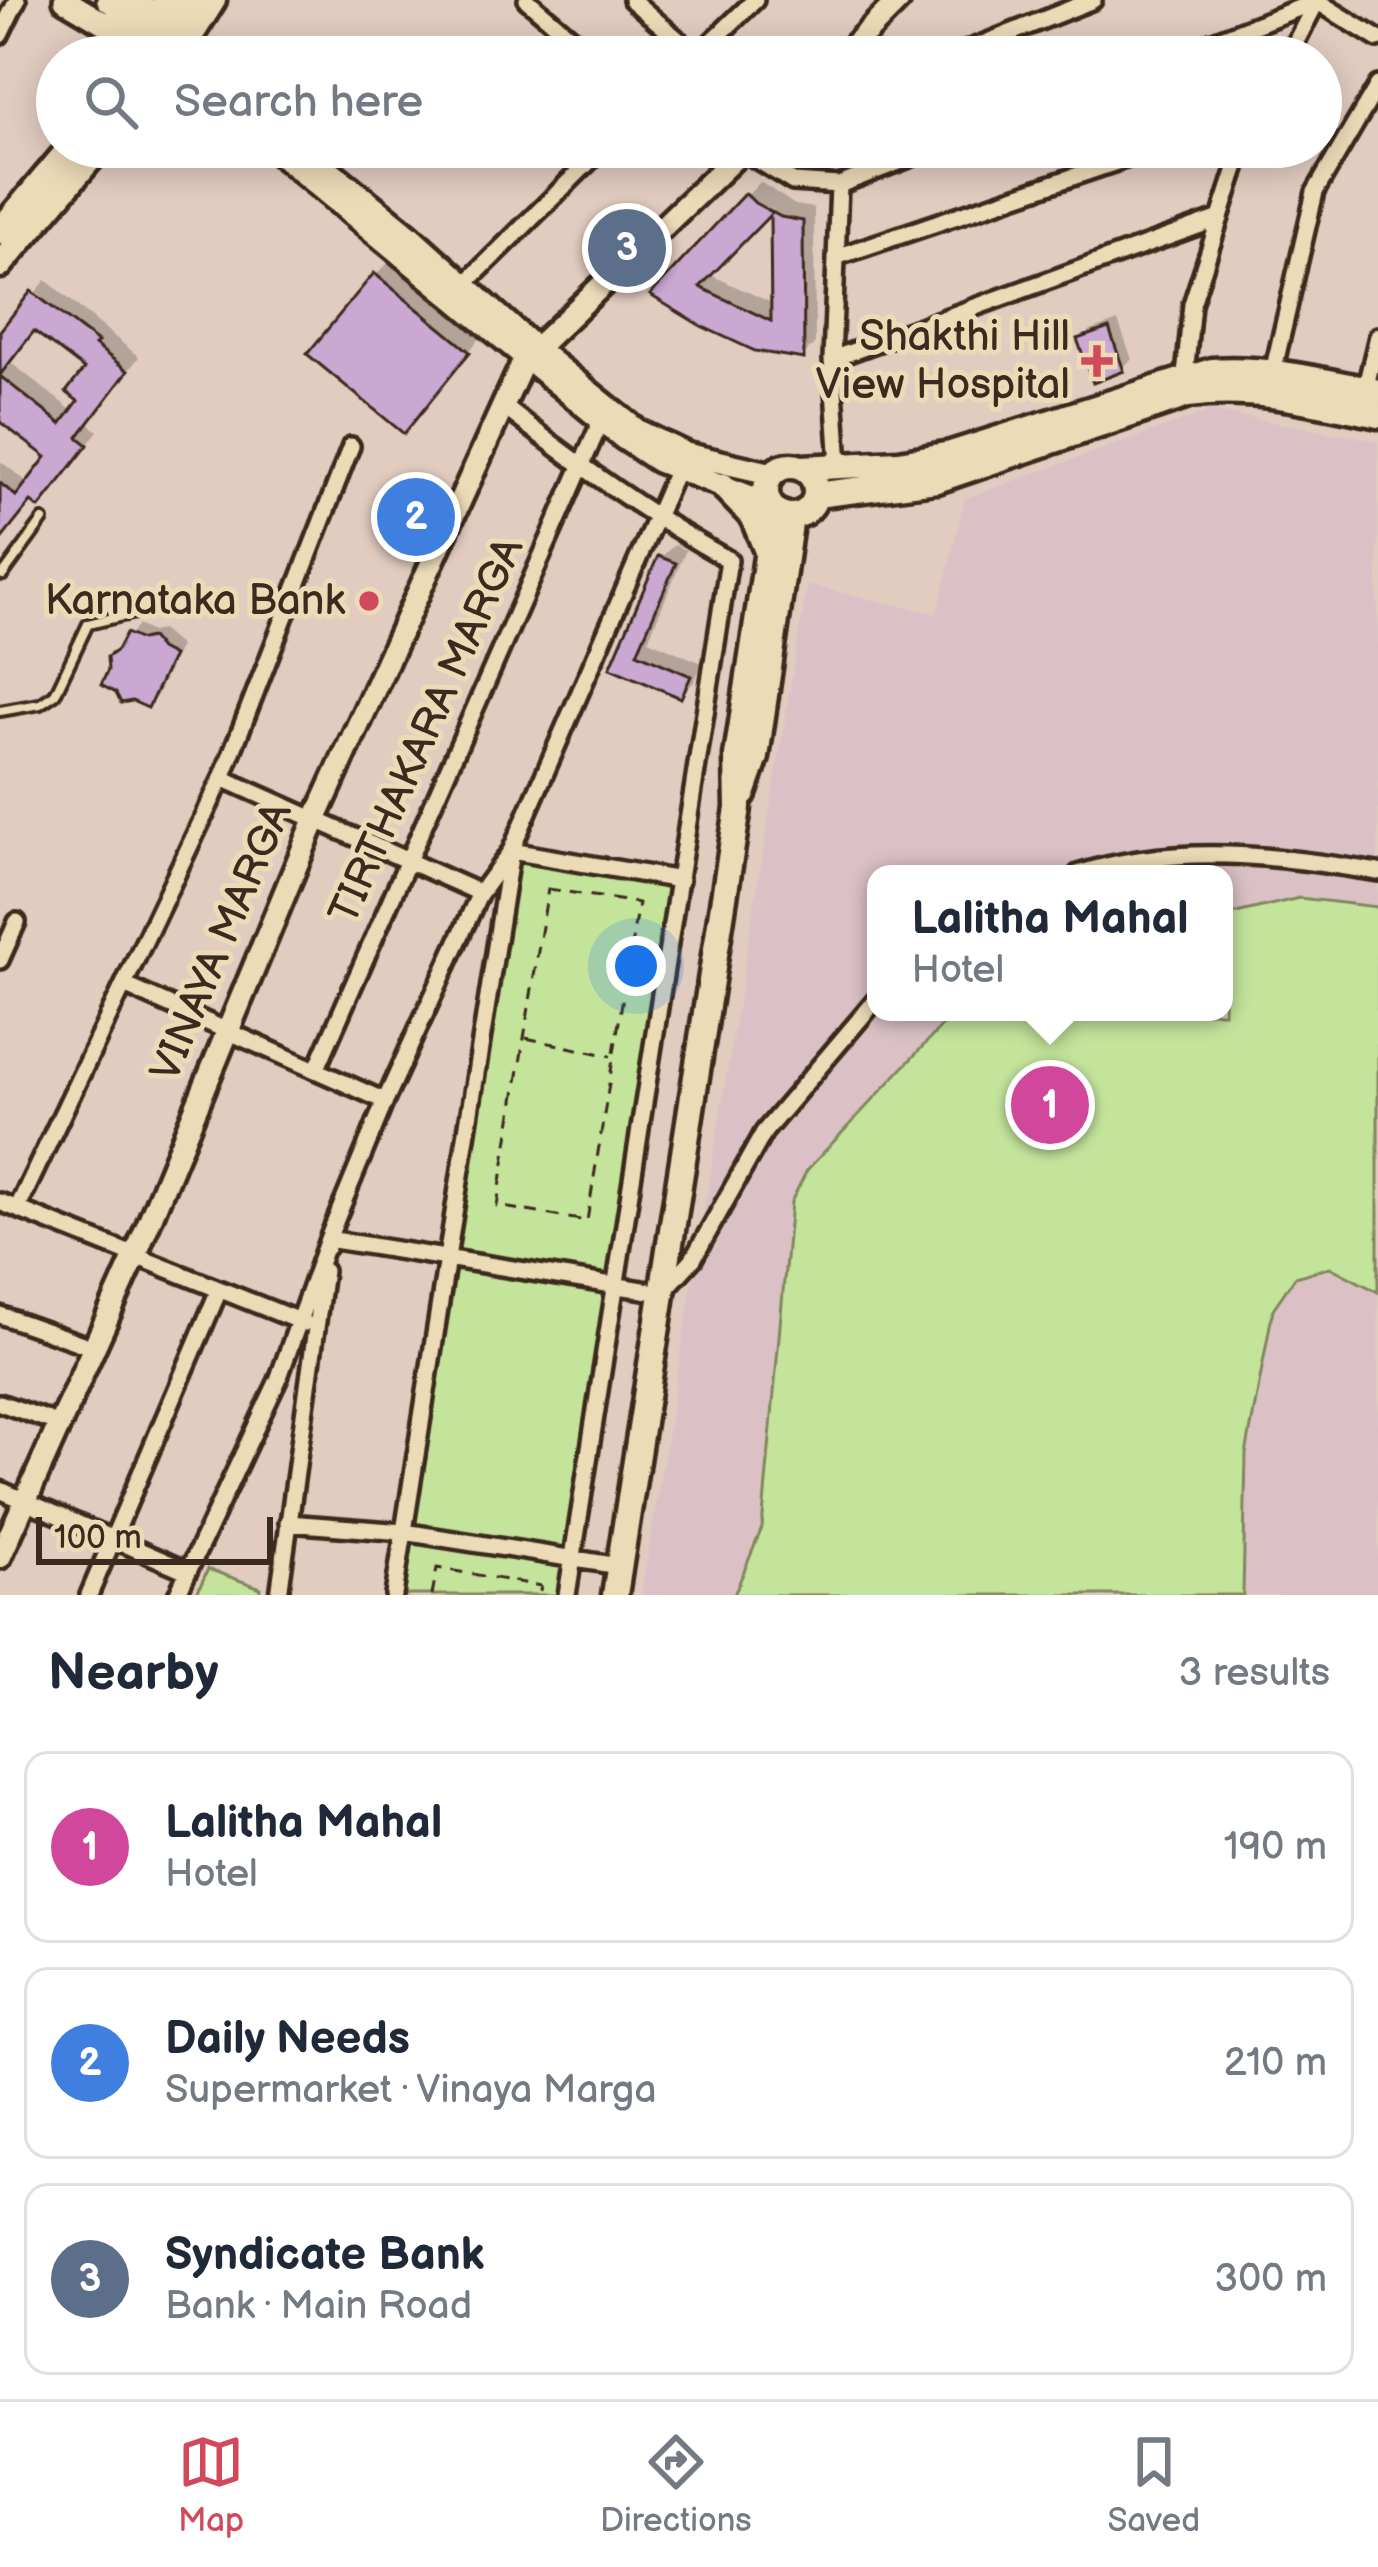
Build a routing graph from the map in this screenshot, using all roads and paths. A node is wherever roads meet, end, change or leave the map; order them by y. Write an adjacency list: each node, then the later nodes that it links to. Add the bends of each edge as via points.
1 (17, 0): 13 (street)
2 (65, 0): 11 (street)
3 (184, 0): 11 (main road, via 155,13); 16 (main road)
4 (213, 0): 17 (main road)
5 (526, 0): 18 (street)
6 (632, 0): 19 (street)
7 (755, 0): 20 (street)
8 (899, 0): 21 (street)
9 (1093, 0): 22 (street)
10 (1316, 0): 14 (street); 23 (street); 24 (street)
11 (113, 10): 15 (street)
12 (1378, 14): 14 (street)
13 (0, 34)
14 (1372, 35)
15 (149, 36)
16 (177, 36)
17 (186, 36)
18 (568, 36)
19 (674, 36)
20 (718, 36)
21 (863, 36)
22 (1003, 36)
23 (1225, 36)
24 (1298, 36)
25 (1378, 85): 26 (street)
26 (1342, 147)
27 (53, 168): 40 (main road)
28 (82, 168): 42 (main road)
29 (297, 168): 45 (street)
30 (326, 168): 43 (street)
31 (583, 168): 43 (street)
32 (721, 168): 45 (street)
33 (772, 168): 38 (street, via 793,182)
34 (883, 168): 38 (street)
35 (1099, 168): 41 (street)
36 (1237, 168): 39 (street)
37 (1330, 168): 47 (street, via 1316,192)
38 (839, 185): 41 (street)
39 (1220, 218): 46 (street); 48 (street, via 1192,304)
40 (2, 226)
41 (836, 257): 46 (street)
42 (0, 265)
43 (464, 285): 45 (street)
44 (1378, 336): 49 (street)
45 (530, 355): 51 (street, VINAYA MARGA); 53 (street); 59 (street, via 662,445)
46 (832, 359): 55 (street)
47 (1273, 372): 48 (main road); 49 (main road)
48 (1186, 376): 50 (main road)
49 (1371, 391)
50 (1128, 405): 52 (main road, via 1218,392); 55 (main road, via 951,454); 61 (main road, via 937,480)
51 (503, 406): 56 (street); 73 (street, VINAYA MARGA)
52 (1378, 415)
53 (602, 421): 56 (street, TIRTHAKARA MARGA); 58 (street)
54 (351, 446): 71 (street)
55 (839, 466): 57 (main road)
56 (581, 468): 64 (street); 75 (street, TIRTHAKARA MARGA)
57 (802, 468): 59 (main road); 62 (main road)
58 (676, 469): 60 (street); 64 (street)
59 (773, 474): 63 (main road, via 766,488)
60 (723, 486): 63 (street); 66 (main road, via 753,517)
61 (861, 490): 62 (main road); 68 (main road, via 810,518)
62 (816, 495): 63 (main road, via 808,510)
63 (778, 510): 66 (main road); 68 (main road)
64 (655, 518): 74 (street); 78 (street, via 729,560)
65 (43, 520): 67 (lane)
66 (768, 554): 72 (main road, via 737,756)
67 (0, 573)
68 (784, 577): 72 (main road, via 756,757)
69 (135, 613): 70 (lane, via 88,624 55,694)
70 (0, 711)
71 (222, 778): 73 (street); 82 (street)
72 (738, 808): 96 (main road)
73 (315, 820): 75 (street); 84 (street, VINAYA MARGA)
74 (512, 850): 78 (street); 79 (street); 93 (street)
75 (410, 863): 79 (street); 87 (street, TIRTHAKARA MARGA)
76 (1122, 865): 77 (street, via 1248,854)
77 (1378, 872)
78 (680, 880): 94 (street)
79 (480, 893): 88 (street)
80 (17, 922): 81 (street)
81 (0, 960)
82 (124, 985): 84 (street); 90 (street)
83 (867, 1010): 96 (street, via 764,1132 693,1259)
84 (229, 1029): 87 (street); 92 (street, VINAYA MARGA)
85 (524, 1038): 86 (path); 86 (path, via 548,889 638,903); 86 (path, via 497,1206 587,1221)
86 (614, 1056)
87 (317, 1068): 88 (street)
88 (385, 1101): 91 (street)
89 (0, 1202): 90 (street)
90 (17, 1209): 92 (street)
91 (328, 1239): 93 (street); 98 (street); 99 (street)
92 (135, 1256): 95 (street); 100 (street, VINAYA MARGA)
93 (450, 1257): 94 (street); 106 (street)
94 (615, 1286): 96 (street); 109 (street)
95 (219, 1290): 98 (street); 107 (street)
96 (662, 1293): 110 (main road)
97 (0, 1315): 100 (street)
98 (299, 1322): 99 (street); 111 (street)
99 (318, 1328): 105 (street)
100 (94, 1348): 102 (street, VINAYA MARGA)
101 (0, 1403): 102 (street)
102 (60, 1424): 104 (street, VINAYA MARGA)
103 (0, 1490): 104 (street)
104 (26, 1499): 107 (street); 108 (street, VINAYA MARGA)
105 (288, 1523): 106 (street); 114 (street)
106 (404, 1532): 109 (street); 115 (street)
107 (113, 1540): 111 (street); 112 (street)
108 (0, 1557)
109 (572, 1557): 110 (street); 118 (street)
110 (619, 1566): 119 (main road)
111 (188, 1571): 113 (street)
112 (89, 1595)
113 (177, 1595)
114 (279, 1595)
115 (394, 1595)
116 (432, 1595): 117 (path, via 436,1568 541,1586)
117 (539, 1595)
118 (567, 1595)
119 (615, 1595)

